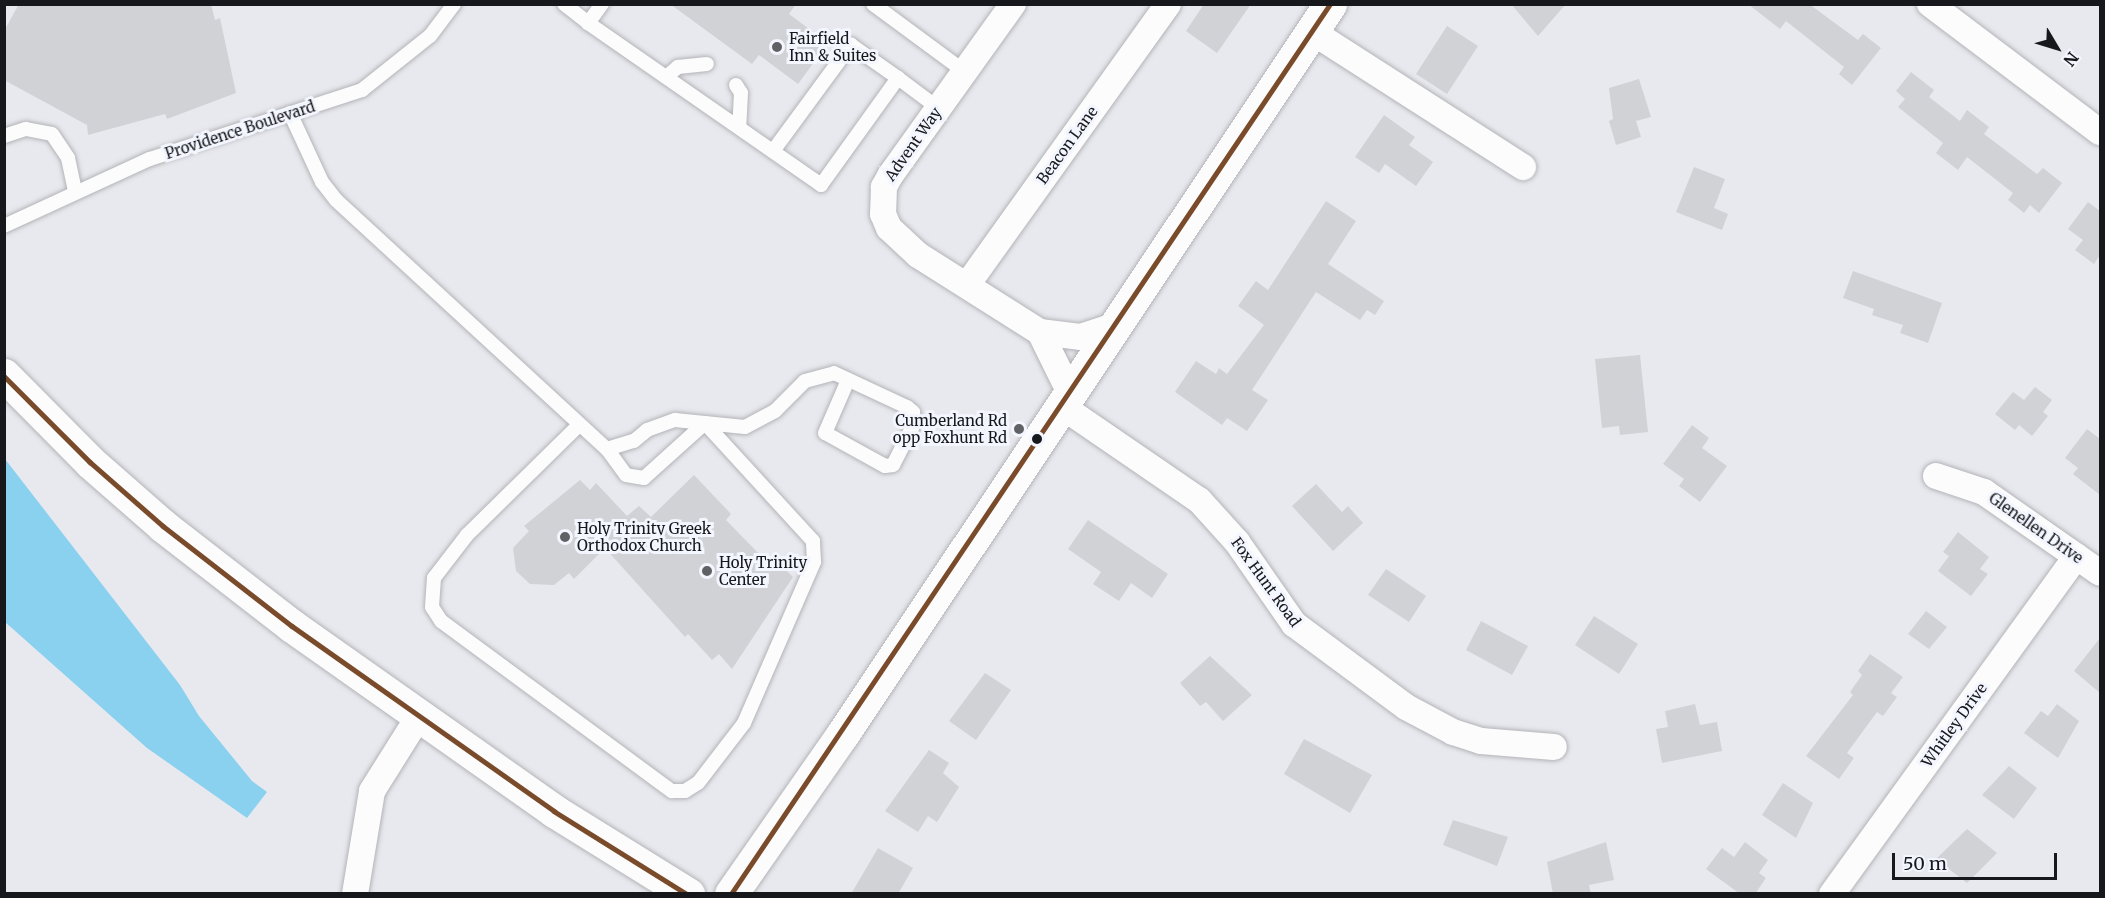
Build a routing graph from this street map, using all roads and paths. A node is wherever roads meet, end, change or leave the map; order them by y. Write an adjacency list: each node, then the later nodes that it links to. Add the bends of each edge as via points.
1 (454, 4): 17 (lane, Providence Boulevard, via 429,36 362,90)
2 (564, 4): 9 (lane)
3 (602, 4): 9 (lane)
4 (873, 4): 12 (lane)
5 (1012, 4): 12 (street, Advent Way)
6 (1168, 4): 25 (street, Beacon Lane)
7 (1330, 4): 10 (main road)
8 (1930, 4): 19 (street)
9 (588, 23): 13 (lane)
10 (1311, 31): 22 (street); 26 (main road)
11 (707, 64): 13 (lane, via 678,67)
12 (964, 71): 16 (street, Advent Way)
13 (666, 77): 18 (lane)
14 (898, 78): 16 (lane); 21 (lane, via 851,45); 21 (lane, via 821,185)
15 (736, 85): 18 (lane, via 741,93)
16 (938, 108): 25 (street, Advent Way, via 884,187 883,214 889,228 918,255)
17 (290, 113): 23 (lane, Providence Boulevard, via 150,159); 32 (lane, via 322,182 336,200)
18 (739, 127): 21 (lane)
19 (2100, 132)
20 (7, 133): 23 (lane, via 40,129 52,134 68,158)
21 (772, 151)
22 (1523, 167)
23 (75, 192): 24 (lane, Providence Boulevard)
24 (4, 226)
25 (967, 285): 27 (street, Advent Way)
26 (1111, 327): 27 (street, Advent Way, via 1080,337); 30 (main road)
27 (1040, 332): 30 (street)
28 (4, 375): 37 (main road, via 90,462 163,526)
29 (848, 380): 29 (lane, via 913,412 914,424 893,465 885,466 825,433); 31 (lane, via 834,373 816,374 775,411 746,427)
30 (1064, 398): 38 (street, Fox Hunt Road, via 1199,500 1237,542 1294,624 1406,706 1445,728 1481,741); 41 (main road, via 843,735)
31 (705, 423): 32 (lane, via 808,533 816,551 744,723 698,783 678,792 441,621 432,607 434,578 467,535); 33 (lane, via 662,422 634,441); 33 (lane, via 644,478 626,475)
32 (578, 426): 33 (lane)
33 (607, 449)
34 (1936, 476): 35 (street, Glenellen Drive, via 1984,492)
35 (2077, 556): 36 (street, Glenellen Drive); 42 (street, Whitley Drive)
36 (2100, 573)
37 (419, 716): 39 (street, via 372,791); 40 (main road, via 554,811)
38 (1554, 747)
39 (355, 894)
40 (688, 894)
41 (731, 894)
42 (1832, 894)

